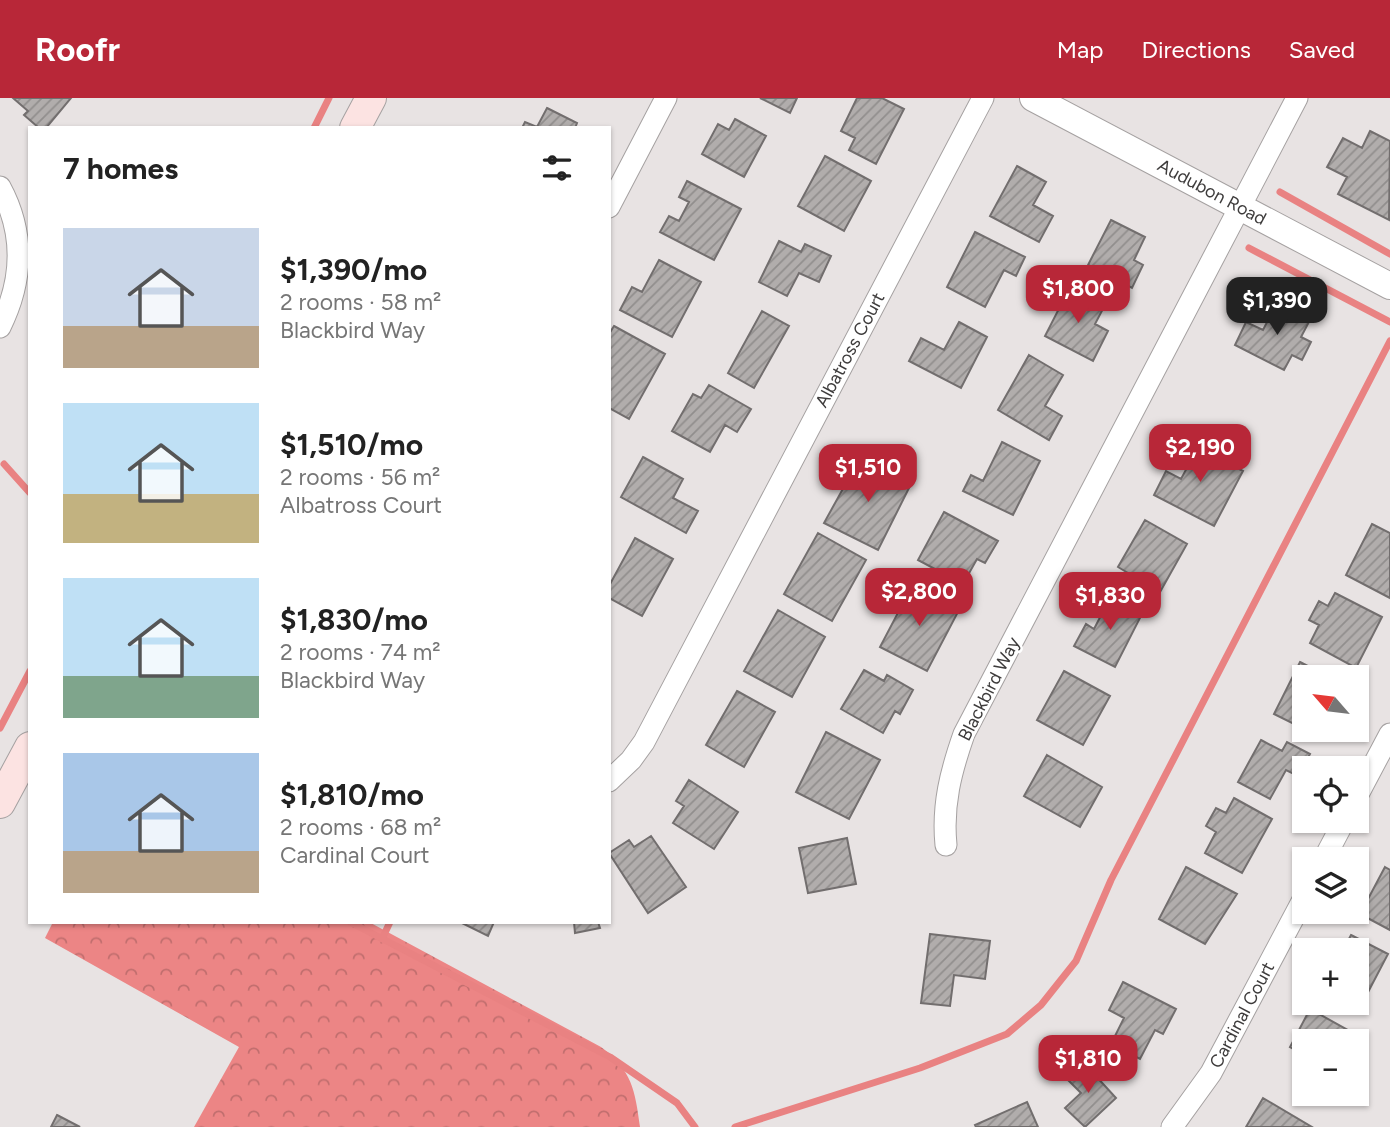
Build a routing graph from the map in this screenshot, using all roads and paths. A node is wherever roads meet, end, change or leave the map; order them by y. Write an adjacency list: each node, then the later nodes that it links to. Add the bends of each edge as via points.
1 (371, 98): 6 (main road)
2 (666, 98): 8 (street)
3 (983, 98): 15 (street, Albatross Court, via 644,742)
4 (1033, 98): 9 (street, Audubon Road)
5 (1297, 98): 9 (street, Blackbird Way)
6 (356, 126)
7 (0, 187): 11 (street, via 15,225 19,266 16,288)
8 (611, 202)
9 (1240, 207): 10 (street, Audubon Road); 17 (street, Blackbird Way, via 964,734 950,772)
10 (1390, 286)
11 (0, 327)
12 (1390, 734): 14 (street)
13 (28, 751): 16 (main road)
14 (1369, 774)
15 (611, 779)
16 (0, 803)
17 (946, 845)
18 (1292, 921): 19 (street, Cardinal Court, via 1212,1073)
19 (1171, 1127)

